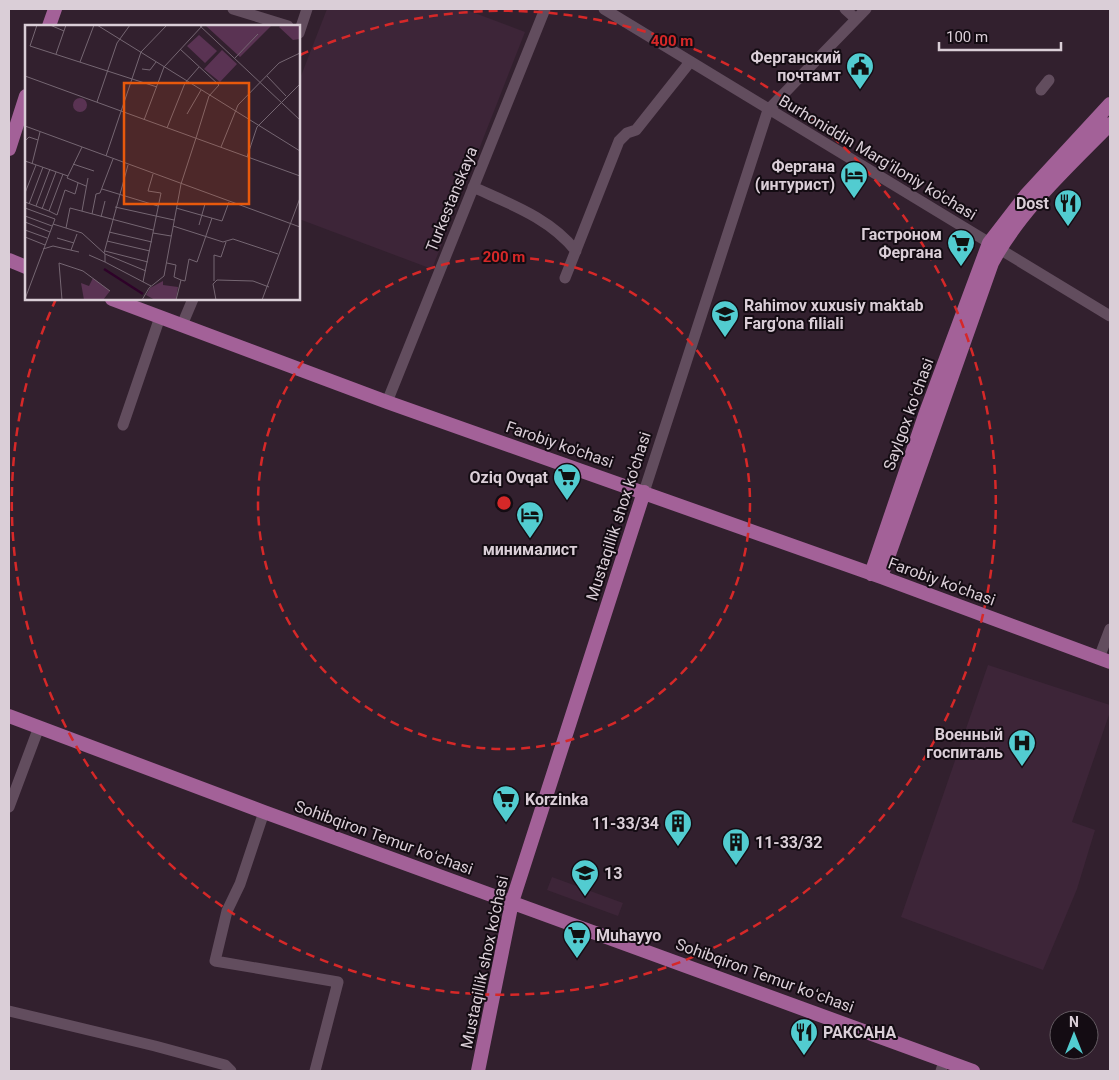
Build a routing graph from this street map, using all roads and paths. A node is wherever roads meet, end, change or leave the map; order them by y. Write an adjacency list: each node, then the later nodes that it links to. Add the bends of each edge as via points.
1 (55, 9): 9 (main road)
2 (233, 9): 10 (street)
3 (307, 9): 11 (street)
4 (545, 9): 20 (street, Turkestanskaya)
5 (604, 9): 12 (street, Burhoniddin Marg'iloniy ko'chasi)
6 (845, 9): 8 (street)
7 (866, 9): 8 (street, Mustaqillik shox ko'chasi)
8 (856, 19): 17 (street, Mustaqillik shox ko'chasi)
9 (49, 25)
10 (285, 25)
11 (300, 28)
12 (690, 62): 17 (street, Burhoniddin Marg'iloniy ko'chasi); 22 (street, via 636,130 619,141)
13 (1049, 80): 14 (street)
14 (1040, 90)
15 (25, 99): 19 (main road)
16 (1110, 104): 21 (main road, Saylgox koʻchasi, via 1026,195)
17 (768, 110): 21 (street, Burhoniddin Marg'iloniy ko'chasi); 33 (street, Mustaqillik shox ko'chasi)
18 (1110, 124): 21 (main road, Saylgox koʻchasi)
19 (9, 149)
20 (473, 187): 22 (street, via 539,218); 31 (street, Turkestanskaya)
21 (995, 245): 28 (street, Burhoniddin Marg'iloniy ko'chasi); 34 (main road, Saylgox koʻchasi, via 992,263)
22 (576, 251): 25 (street)
23 (9, 260): 24 (main road)
24 (25, 267)
25 (565, 278)
26 (115, 300): 29 (main road, Farobiy ko'chasi)
27 (193, 300): 30 (street)
28 (1110, 316)
29 (160, 317): 30 (main road, Farobiy ko'chasi); 32 (street)
30 (182, 325): 31 (main road, Farobiy ko'chasi)
31 (387, 402): 33 (main road, Farobiy ko'chasi)
32 (123, 425)
33 (644, 492): 34 (main road, Farobiy ko'chasi); 41 (main road, Mustaqillik shox ko'chasi)
34 (876, 575): 36 (main road, Farobiy ko'chasi)
35 (1110, 629): 36 (street)
36 (1105, 660)
37 (9, 716): 38 (main road, Sohibqiron Temur koʻchasi)
38 (39, 727): 39 (street); 40 (main road, Sohibqiron Temur koʻchasi)
39 (9, 807)
40 (264, 812): 41 (main road, Sohibqiron Temur koʻchasi); 45 (street, via 240,884 227,910 214,961 338,982)
41 (512, 902): 43 (main road, Sohibqiron Temur koʻchasi); 46 (main road, Mustaqillik shox ko'chasi)
42 (9, 1011): 44 (street, via 155,1046 225,1065)
43 (942, 1066): 47 (main road, Sohibqiron Temur koʻchasi)
44 (231, 1071)
45 (315, 1071)
46 (478, 1071)
47 (973, 1071)

